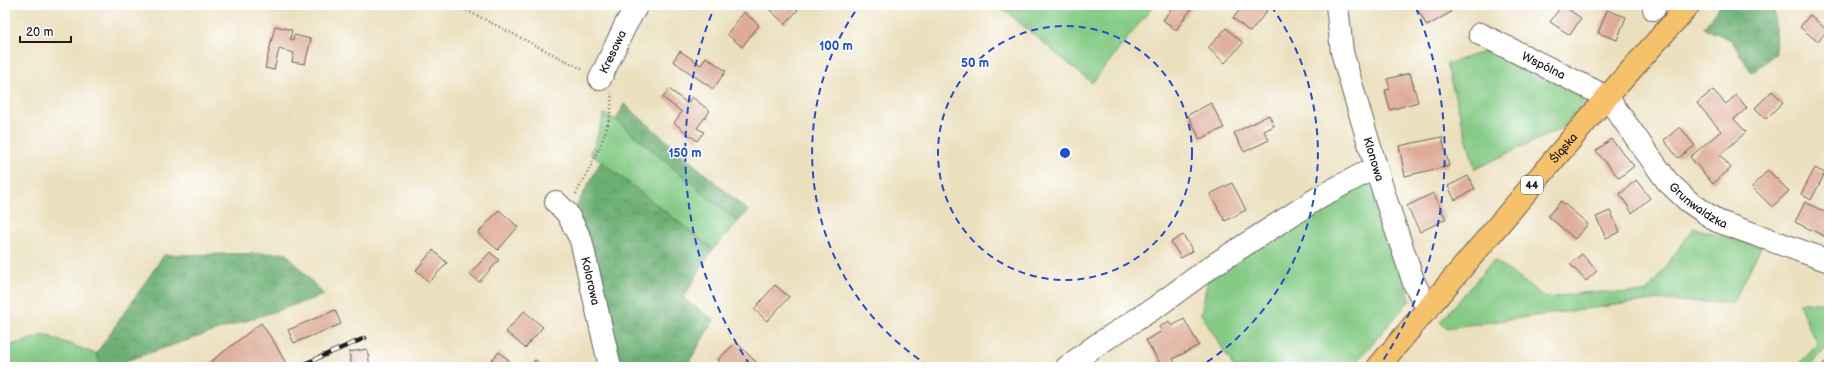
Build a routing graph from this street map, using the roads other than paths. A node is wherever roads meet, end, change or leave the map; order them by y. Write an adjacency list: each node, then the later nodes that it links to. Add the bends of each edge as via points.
1 (637, 5): 5 (street, Kresowa)
2 (1337, 5): 7 (street, Klonowa, via 1342,52)
3 (1690, 5): 6 (main road, Śląska / 44)
4 (1480, 34): 6 (street, Wspólna)
5 (600, 79)
6 (1607, 97): 9 (street, Grunwaldzka, via 1668,181 1688,201 1717,221); 10 (main road, Śląska / 44)
7 (1376, 167): 10 (street, Klonowa, via 1414,283); 12 (street, via 1321,196 1212,266)
8 (561, 207): 11 (street, Kolorowa, via 581,240)
9 (1829, 261)
10 (1428, 309): 13 (main road, Śląska / 44)
11 (610, 367)
12 (1067, 367)
13 (1378, 367)

